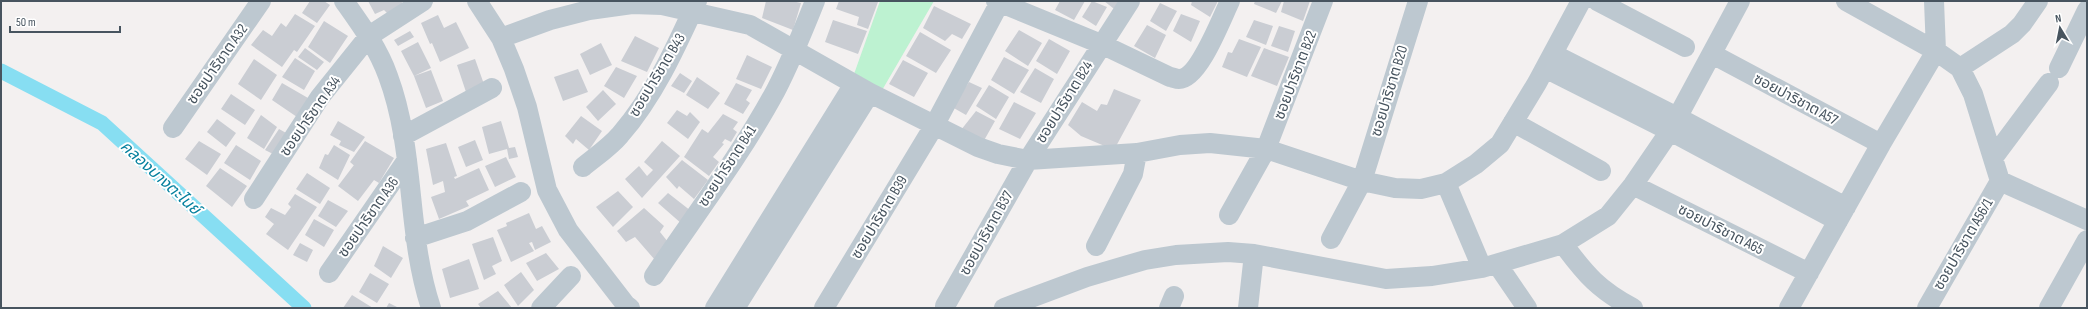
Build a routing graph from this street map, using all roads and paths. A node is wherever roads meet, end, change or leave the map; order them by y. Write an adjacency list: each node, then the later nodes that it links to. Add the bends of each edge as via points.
1 (261, 1): 36 (street, ซอยปาริชาต A32)
2 (344, 1): 22 (street)
3 (423, 1): 22 (street, ซอยปาริชาต A34)
4 (477, 1): 23 (street)
5 (558, 1): 21 (street)
6 (815, 1): 27 (street, ซอยปาริชาต B41)
7 (1130, 1): 24 (street, ซอยปาริชาต B24)
8 (1230, 1): 24 (street, via 1207,50 1188,75 1179,79)
9 (1323, 1): 39 (street, ซอยปาริชาต B22)
10 (1418, 1): 47 (street, ซอยปาริชาต B20)
11 (1581, 1): 29 (street)
12 (1597, 1): 25 (street)
13 (1740, 1): 28 (street)
14 (1846, 1): 26 (street)
15 (1934, 1): 26 (street)
16 (2038, 1): 30 (street, via 2012,34)
17 (998, 2): 18 (street); 35 (street, ซอยปาริชาต B39)
18 (1026, 6): 24 (street)
19 (695, 7): 21 (street, via 632,4 589,10); 27 (street, via 750,25); 44 (street, ซอยปาริชาต B43, via 649,95 619,136)
20 (2087, 10): 41 (street, via 2054,75)
21 (550, 20): 23 (street)
22 (369, 36): 37 (street, via 388,76); 51 (street, ซอยปาริชาต A34, via 320,97)
23 (501, 38): 69 (street, via 527,107 547,190 568,230)
24 (1101, 44): 43 (street, ซอยปาริชาต B24)
25 (1685, 47)
26 (1936, 51): 30 (street); 38 (street)
27 (794, 52): 32 (street); 65 (street, ซอยปาริชาต B41, via 776,91 732,163)
28 (1712, 54): 34 (street); 38 (street, ซอยปาริชาต A57)
29 (1549, 61): 33 (street); 34 (street)
30 (1960, 68): 41 (street, via 1973,94)
31 (492, 88): 37 (street)
32 (862, 89): 35 (street); 70 (street); 71 (street)
33 (1513, 122): 45 (street); 48 (street, via 1500,144 1488,155)
34 (1674, 124): 49 (street); 52 (street)
35 (934, 126): 43 (street, via 978,147); 72 (street, ซอยปาริชาต B39)
36 (173, 128)
37 (403, 136): 42 (street)
38 (1881, 144): 52 (street)
39 (1266, 149): 40 (street, via 1210,144 1180,145); 47 (street); 53 (street, ซอยปาริชาต B22)
40 (1137, 153): 43 (street); 59 (street, via 1133,174)
41 (1993, 158): 46 (street)
42 (407, 160): 55 (street); 62 (street, ซอยปาริชาต A36)
43 (1028, 160): 66 (street, ซอยปาริชาต B37)
44 (583, 167)
45 (1601, 171)
46 (2000, 180): 54 (street); 78 (street, ซอยปาริชาต A56/1)
47 (1362, 181): 48 (street, via 1396,188 1421,189); 56 (street, ซอยปาริชาต B20)
48 (1446, 183): 61 (street)
49 (1633, 185): 58 (street, via 1608,216); 63 (street, ซอยปาริชาต A65)
50 (521, 192): 55 (street, via 467,221)
51 (254, 199)
52 (1842, 214): 63 (street)
53 (1229, 215)
54 (2087, 220)
55 (415, 238): 67 (street, via 423,284)
56 (1331, 239)
57 (2087, 240): 79 (street)
58 (1563, 244): 61 (street); 76 (street, via 1582,271 1595,284)
59 (1096, 246)
60 (1254, 254): 61 (street, via 1386,279 1432,276); 73 (street, via 1228,252 1145,260 1087,277); 74 (street)
61 (1489, 266): 75 (street)
62 (329, 273)
63 (1809, 273): 77 (street)
64 (571, 276): 68 (street)
65 (654, 276)
66 (945, 306)
67 (431, 308)
68 (541, 308)
69 (630, 308)
70 (715, 308)
71 (735, 308)
72 (824, 308)
73 (1004, 308)
74 (1248, 308)
75 (1527, 308)
76 (1633, 308)
77 (1789, 308)
78 (1927, 308)
79 (2049, 308)

